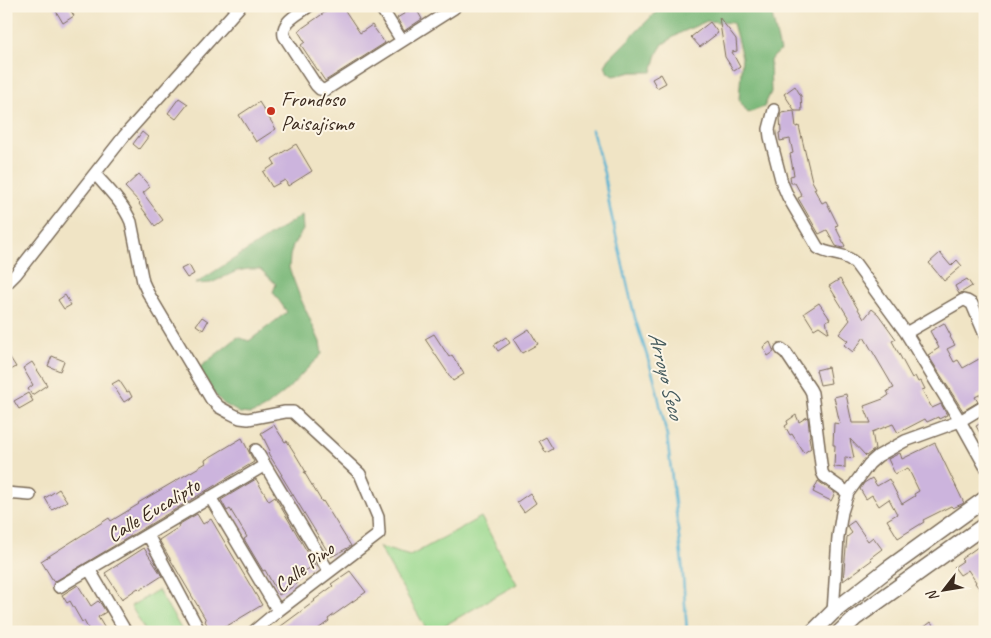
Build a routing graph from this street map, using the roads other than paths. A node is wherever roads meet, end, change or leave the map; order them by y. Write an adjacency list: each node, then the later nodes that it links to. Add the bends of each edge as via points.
1 (240, 6): 7 (street, via 130,129)
2 (309, 6): 5 (street, via 288,21 283,31 320,89 325,90)
3 (380, 6): 5 (street)
4 (455, 6): 5 (street)
5 (402, 41)
6 (774, 110): 9 (street, via 769,129 782,183 818,248 841,254 855,263)
7 (95, 174): 8 (street); 25 (street, Calle Pino, via 127,213 143,282 211,399 240,418 293,412 360,474 378,517 379,534)
8 (6, 284)
9 (906, 333): 10 (street, via 967,300 972,304); 13 (street)
10 (985, 335)
11 (780, 349): 18 (street, via 812,393 822,472)
12 (985, 406): 13 (street)
13 (960, 421): 16 (street); 18 (street, via 905,441 878,456)
14 (256, 450): 15 (street)
15 (265, 465): 20 (street, Calle Eucalipto); 25 (street)
16 (985, 466)
17 (6, 493): 19 (street)
18 (848, 493): 28 (street, via 838,537)
19 (30, 495)
20 (210, 497): 23 (street, Calle Eucalipto); 27 (street)
21 (985, 499): 28 (main road)
22 (985, 525): 33 (main road)
23 (148, 535): 24 (street, Calle Eucalipto); 30 (street)
24 (89, 569): 26 (street, Calle Eucalipto); 29 (street)
25 (329, 572): 27 (street, Calle Pino)
26 (59, 587)
27 (278, 611): 31 (street, Calle Pino)
28 (833, 612): 32 (main road)
29 (126, 632)
30 (200, 632)
31 (253, 632)
32 (813, 632)
33 (840, 632)

